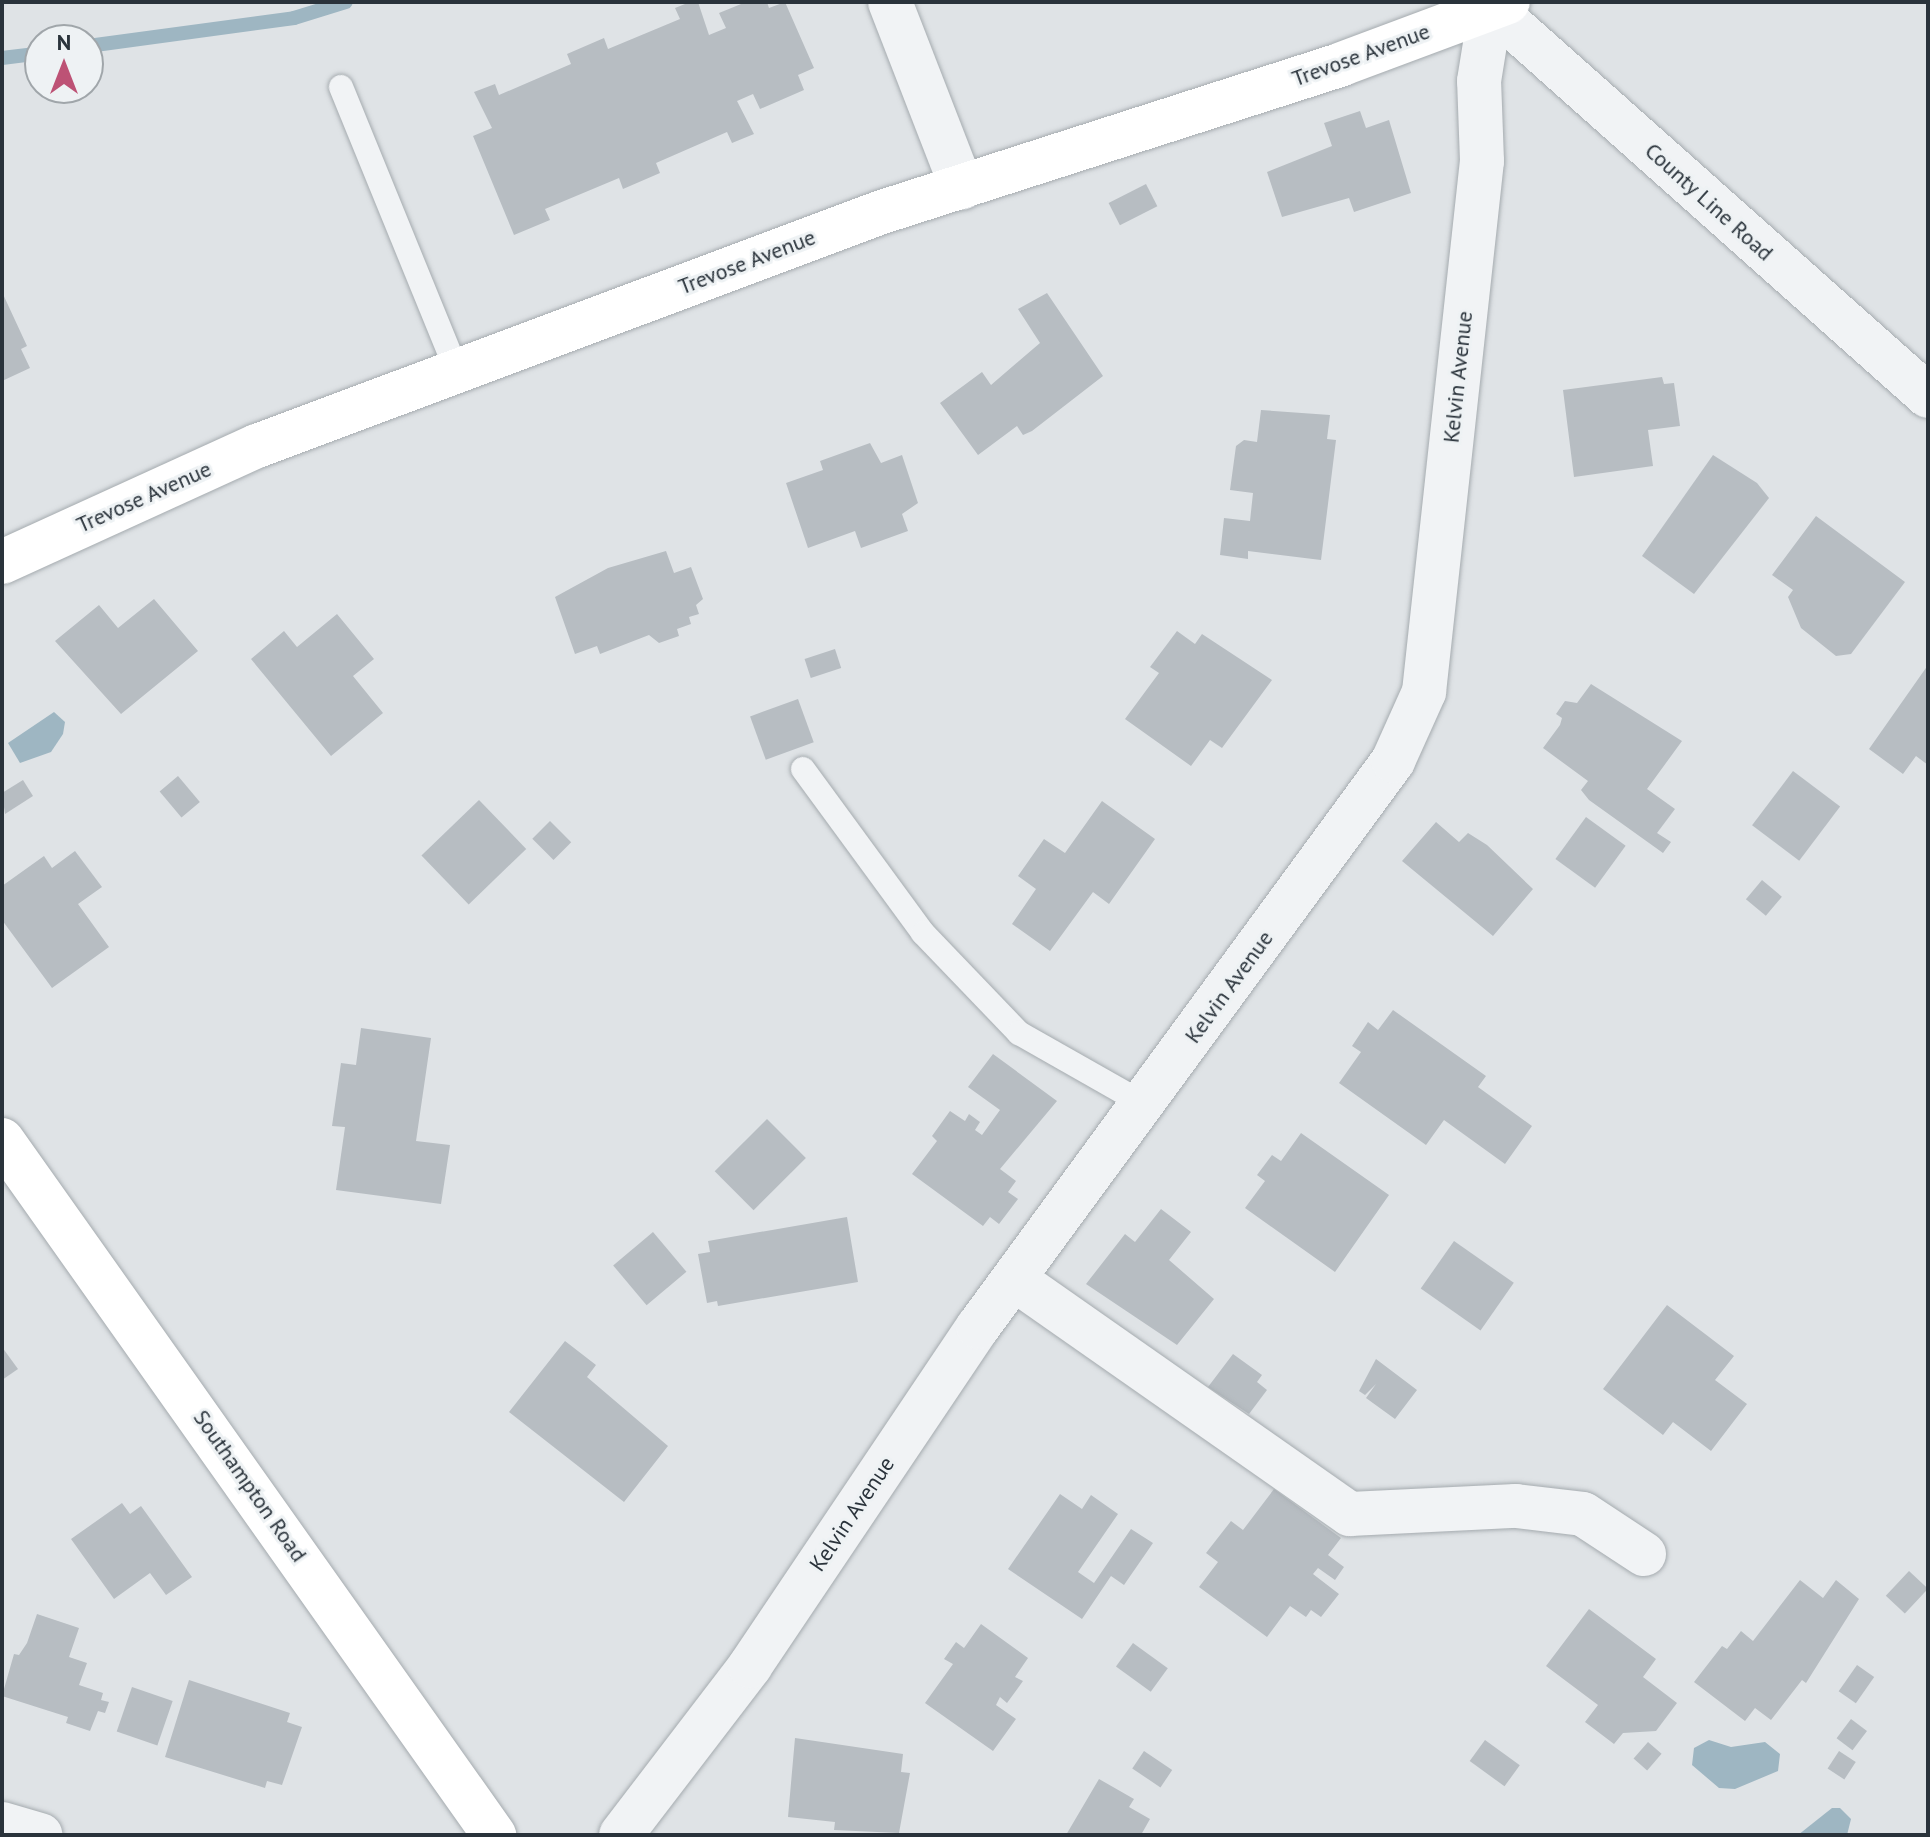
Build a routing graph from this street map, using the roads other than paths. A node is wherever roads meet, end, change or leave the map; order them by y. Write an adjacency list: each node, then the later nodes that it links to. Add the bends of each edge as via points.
1 (890, 2): 4 (street)
2 (1499, 5): 4 (street, Trevose Avenue, via 1342,64); 6 (street, County Line Road); 9 (street, Kelvin Avenue, via 1479,81 1482,161 1424,692 1393,761)
3 (341, 87): 5 (lane)
4 (962, 188): 5 (street, Trevose Avenue, via 882,212)
5 (457, 371): 7 (street, Trevose Avenue, via 257,446)
6 (1928, 396)
7 (2, 562)
8 (803, 769): 9 (lane, via 923,933 1019,1033)
9 (1144, 1104): 11 (street, Kelvin Avenue)
10 (2, 1140): 15 (street, Southampton Road)
11 (1014, 1279): 12 (street, via 1350,1514 1516,1506 1583,1514); 16 (street, Kelvin Avenue, via 750,1666)
12 (1644, 1554)
13 (2, 1824): 14 (street)
14 (40, 1835)
15 (494, 1835)
16 (621, 1835)

